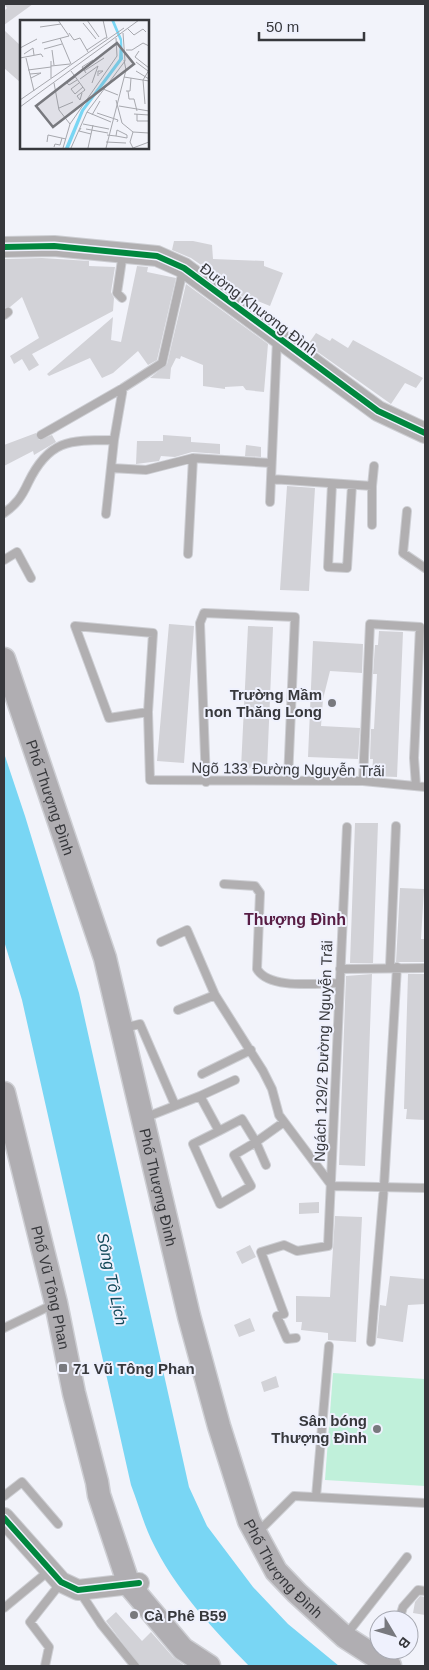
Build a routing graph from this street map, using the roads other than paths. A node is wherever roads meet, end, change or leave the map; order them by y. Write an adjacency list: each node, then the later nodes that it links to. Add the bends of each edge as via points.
1 (4, 247): 2 (street, Đường Khương Đình, via 54,246)
2 (122, 253): 3 (street, Đường Khương Đình, via 157,256); 4 (lane, via 118,293)
3 (184, 268): 5 (street, Đường Khương Đình); 6 (lane, via 162,363)
4 (122, 298)
5 (278, 338): 7 (street, Đường Khương Đình, via 378,411); 11 (lane)
6 (123, 388): 8 (lane); 9 (lane)
7 (425, 433)
8 (40, 435)
9 (114, 440): 13 (lane); 20 (lane, via 76,440 51,450 17,503)
10 (194, 458): 11 (lane); 13 (lane, via 146,470); 23 (lane)
11 (272, 462): 14 (lane)
12 (374, 466): 17 (lane)
13 (112, 468): 21 (lane)
14 (271, 479): 15 (lane); 18 (lane)
15 (332, 484): 16 (lane); 16 (lane, via 328,568 347,568)
16 (352, 485): 17 (lane)
17 (372, 486): 22 (lane)
18 (270, 502)
19 (407, 511): 25 (lane, via 403,553)
20 (4, 513)
21 (106, 514)
22 (372, 525)
23 (188, 554)
24 (4, 560): 26 (lane, via 17,552)
25 (425, 568)
26 (31, 578)
27 (4, 659): 46 (main road, Phố Thượng Đình, via 102,949)
28 (148, 712): 28 (lane, via 109,718 75,626 153,633); 33 (lane, Ngõ 133 Đường Nguyễn Trãi, via 150,780)
29 (416, 734): 30 (lane); 32 (lane, via 420,627 370,624); 34 (lane)
30 (425, 735)
31 (288, 780): 32 (lane, Ngõ 133 Đường Nguyễn Trãi); 33 (lane, Ngõ 133 Đường Nguyễn Trãi); 33 (lane, via 295,617 204,613 200,622)
32 (364, 781): 34 (lane, Ngõ 133 Đường Nguyễn Trãi)
33 (206, 782)
34 (416, 786): 35 (lane, Ngõ 133 Đường Nguyễn Trãi)
35 (425, 787)
36 (396, 826): 40 (lane)
37 (347, 827): 42 (lane, Ngách 129/2 Đường Nguyễn Trãi)
38 (224, 884): 43 (lane, via 255,886 260,893 257,969 264,977 283,983)
39 (161, 942): 44 (lane, via 187,930)
40 (394, 966): 41 (lane); 42 (lane); 59 (lane)
41 (425, 968)
42 (340, 969): 43 (lane, Ngách 129/2 Đường Nguyễn Trãi)
43 (340, 982): 58 (lane, Ngách 129/2 Đường Nguyễn Trãi)
44 (215, 995): 45 (lane); 47 (lane)
45 (178, 1010)
46 (122, 1029): 52 (lane, via 140,1024); 53 (main road, Phố Thượng Đình)
47 (251, 1050): 48 (lane); 54 (lane, via 272,1089)
48 (202, 1074)
49 (235, 1080): 51 (lane)
50 (4, 1093): 61 (main road, Phố Vũ Tông Phan)
51 (200, 1096): 52 (lane); 55 (lane)
52 (175, 1105): 53 (lane)
53 (142, 1118): 71 (main road, Phố Thượng Đình, via 197,1344 225,1444)
54 (284, 1122): 56 (lane); 58 (lane)
55 (219, 1131): 56 (lane, via 242,1119); 56 (lane, via 193,1144 220,1204 251,1186 234,1155)
56 (256, 1142): 57 (lane)
57 (266, 1165)
58 (332, 1186): 59 (lane); 63 (lane, Ngách 129/2 Đường Nguyễn Trãi, via 328,1246 297,1251 284,1245 261,1252 284,1314 277,1316 287,1339)
59 (384, 1186): 60 (lane); 64 (lane)
60 (425, 1188)
61 (56, 1303): 62 (lane); 74 (main road, Phố Vũ Tông Phan, via 74,1393 98,1482 106,1491)
62 (4, 1328)
63 (296, 1338)
64 (371, 1342)
65 (329, 1346): 67 (lane)
66 (4, 1496): 70 (lane, via 22,1482)
67 (316, 1497): 68 (lane); 71 (lane, via 294,1496)
68 (425, 1503)
69 (4, 1518): 73 (street)
70 (58, 1524)
71 (256, 1534): 78 (main road, Phố Thượng Đình, via 276,1571)
72 (407, 1557): 78 (lane)
73 (63, 1581): 74 (street); 76 (lane); 81 (lane, via 30,1622 49,1647); 82 (lane)
74 (134, 1584): 80 (main road, via 190,1642)
75 (425, 1591): 77 (lane, via 418,1590)
76 (4, 1608)
77 (402, 1610)
78 (345, 1637): 79 (main road, Phố Thượng Đình)
79 (369, 1650)
80 (205, 1663)
81 (45, 1666)
82 (135, 1666)

